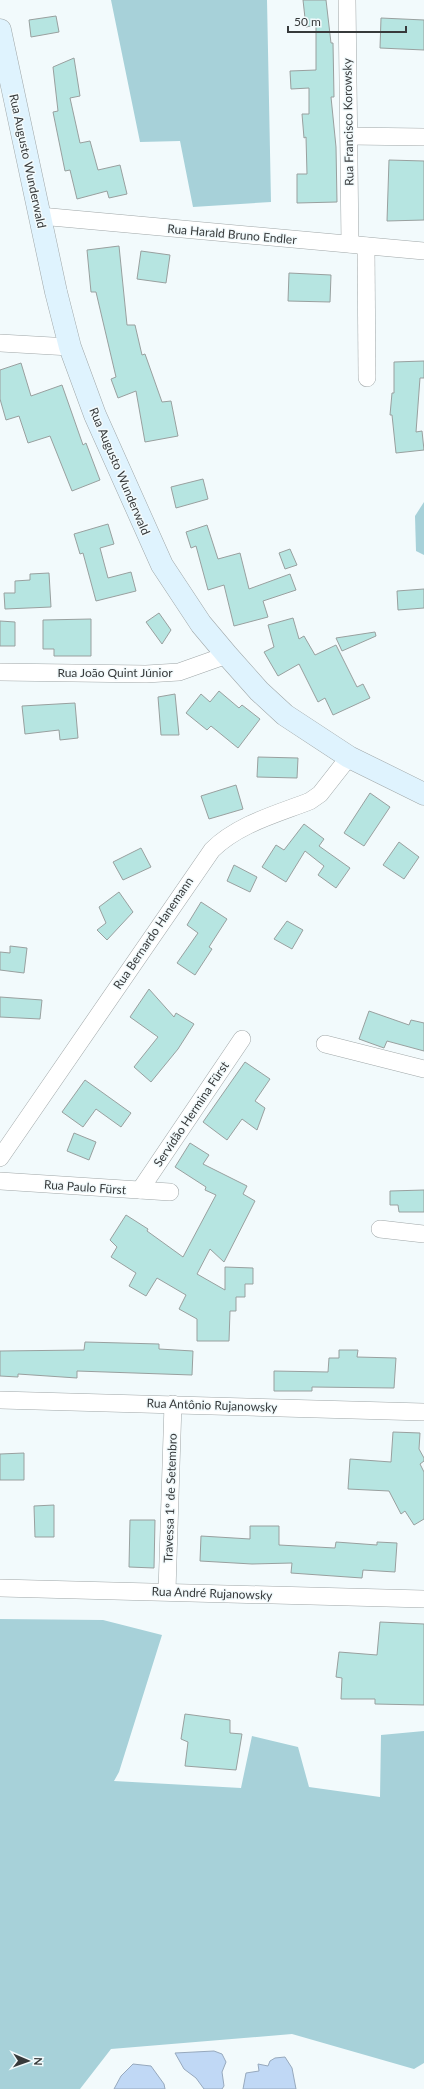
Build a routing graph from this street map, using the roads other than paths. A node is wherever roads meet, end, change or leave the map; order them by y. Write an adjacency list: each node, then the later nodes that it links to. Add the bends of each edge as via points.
1 (347, 0): 4 (street, Rua Francisco Korowsky)
2 (0, 30): 3 (main road, Rua Augusto Wunderwald)
3 (2, 52): 6 (main road, Rua Augusto Wunderwald)
4 (348, 136): 5 (street); 7 (street, Rua Francisco Korowsky)
5 (424, 137)
6 (40, 216): 7 (street, Rua Harald Bruno Endler); 10 (main road, Rua Augusto Wunderwald)
7 (358, 245): 8 (street, Rua Harald Bruno Endler); 11 (street, Rua Francisco Korowsky)
8 (424, 251)
9 (0, 344): 10 (street)
10 (70, 347): 12 (main road, Rua Augusto Wunderwald, via 95,415 162,565 201,624)
11 (367, 378)
12 (227, 655): 13 (street, Rua João Quint Júnior, via 179,672); 14 (main road, Rua Augusto Wunderwald, via 284,715)
13 (0, 672)
14 (349, 757): 15 (main road, Rua Augusto Wunderwald); 19 (street, Rua Bernardo Hanemann, via 320,794 310,801 238,830 223,838 212,850)
15 (424, 794)
16 (242, 1039): 21 (street, Servidão Hermina Fürst)
17 (325, 1044): 18 (street)
18 (424, 1068)
19 (0, 1158)
20 (0, 1181): 21 (street, Rua Paulo Fürst)
21 (140, 1190): 22 (street, Rua Paulo Fürst)
22 (170, 1192)
23 (380, 1229): 24 (street)
24 (424, 1234)
25 (0, 1400): 26 (street, Rua Antônio Rujanowsky)
26 (173, 1404): 27 (street, Rua Antônio Rujanowsky); 29 (street, Travessa 1º de Setembro)
27 (424, 1412)
28 (0, 1588): 29 (street, Rua André Rujanowsky)
29 (167, 1591): 30 (street, Rua André Rujanowsky)
30 (424, 1599)

